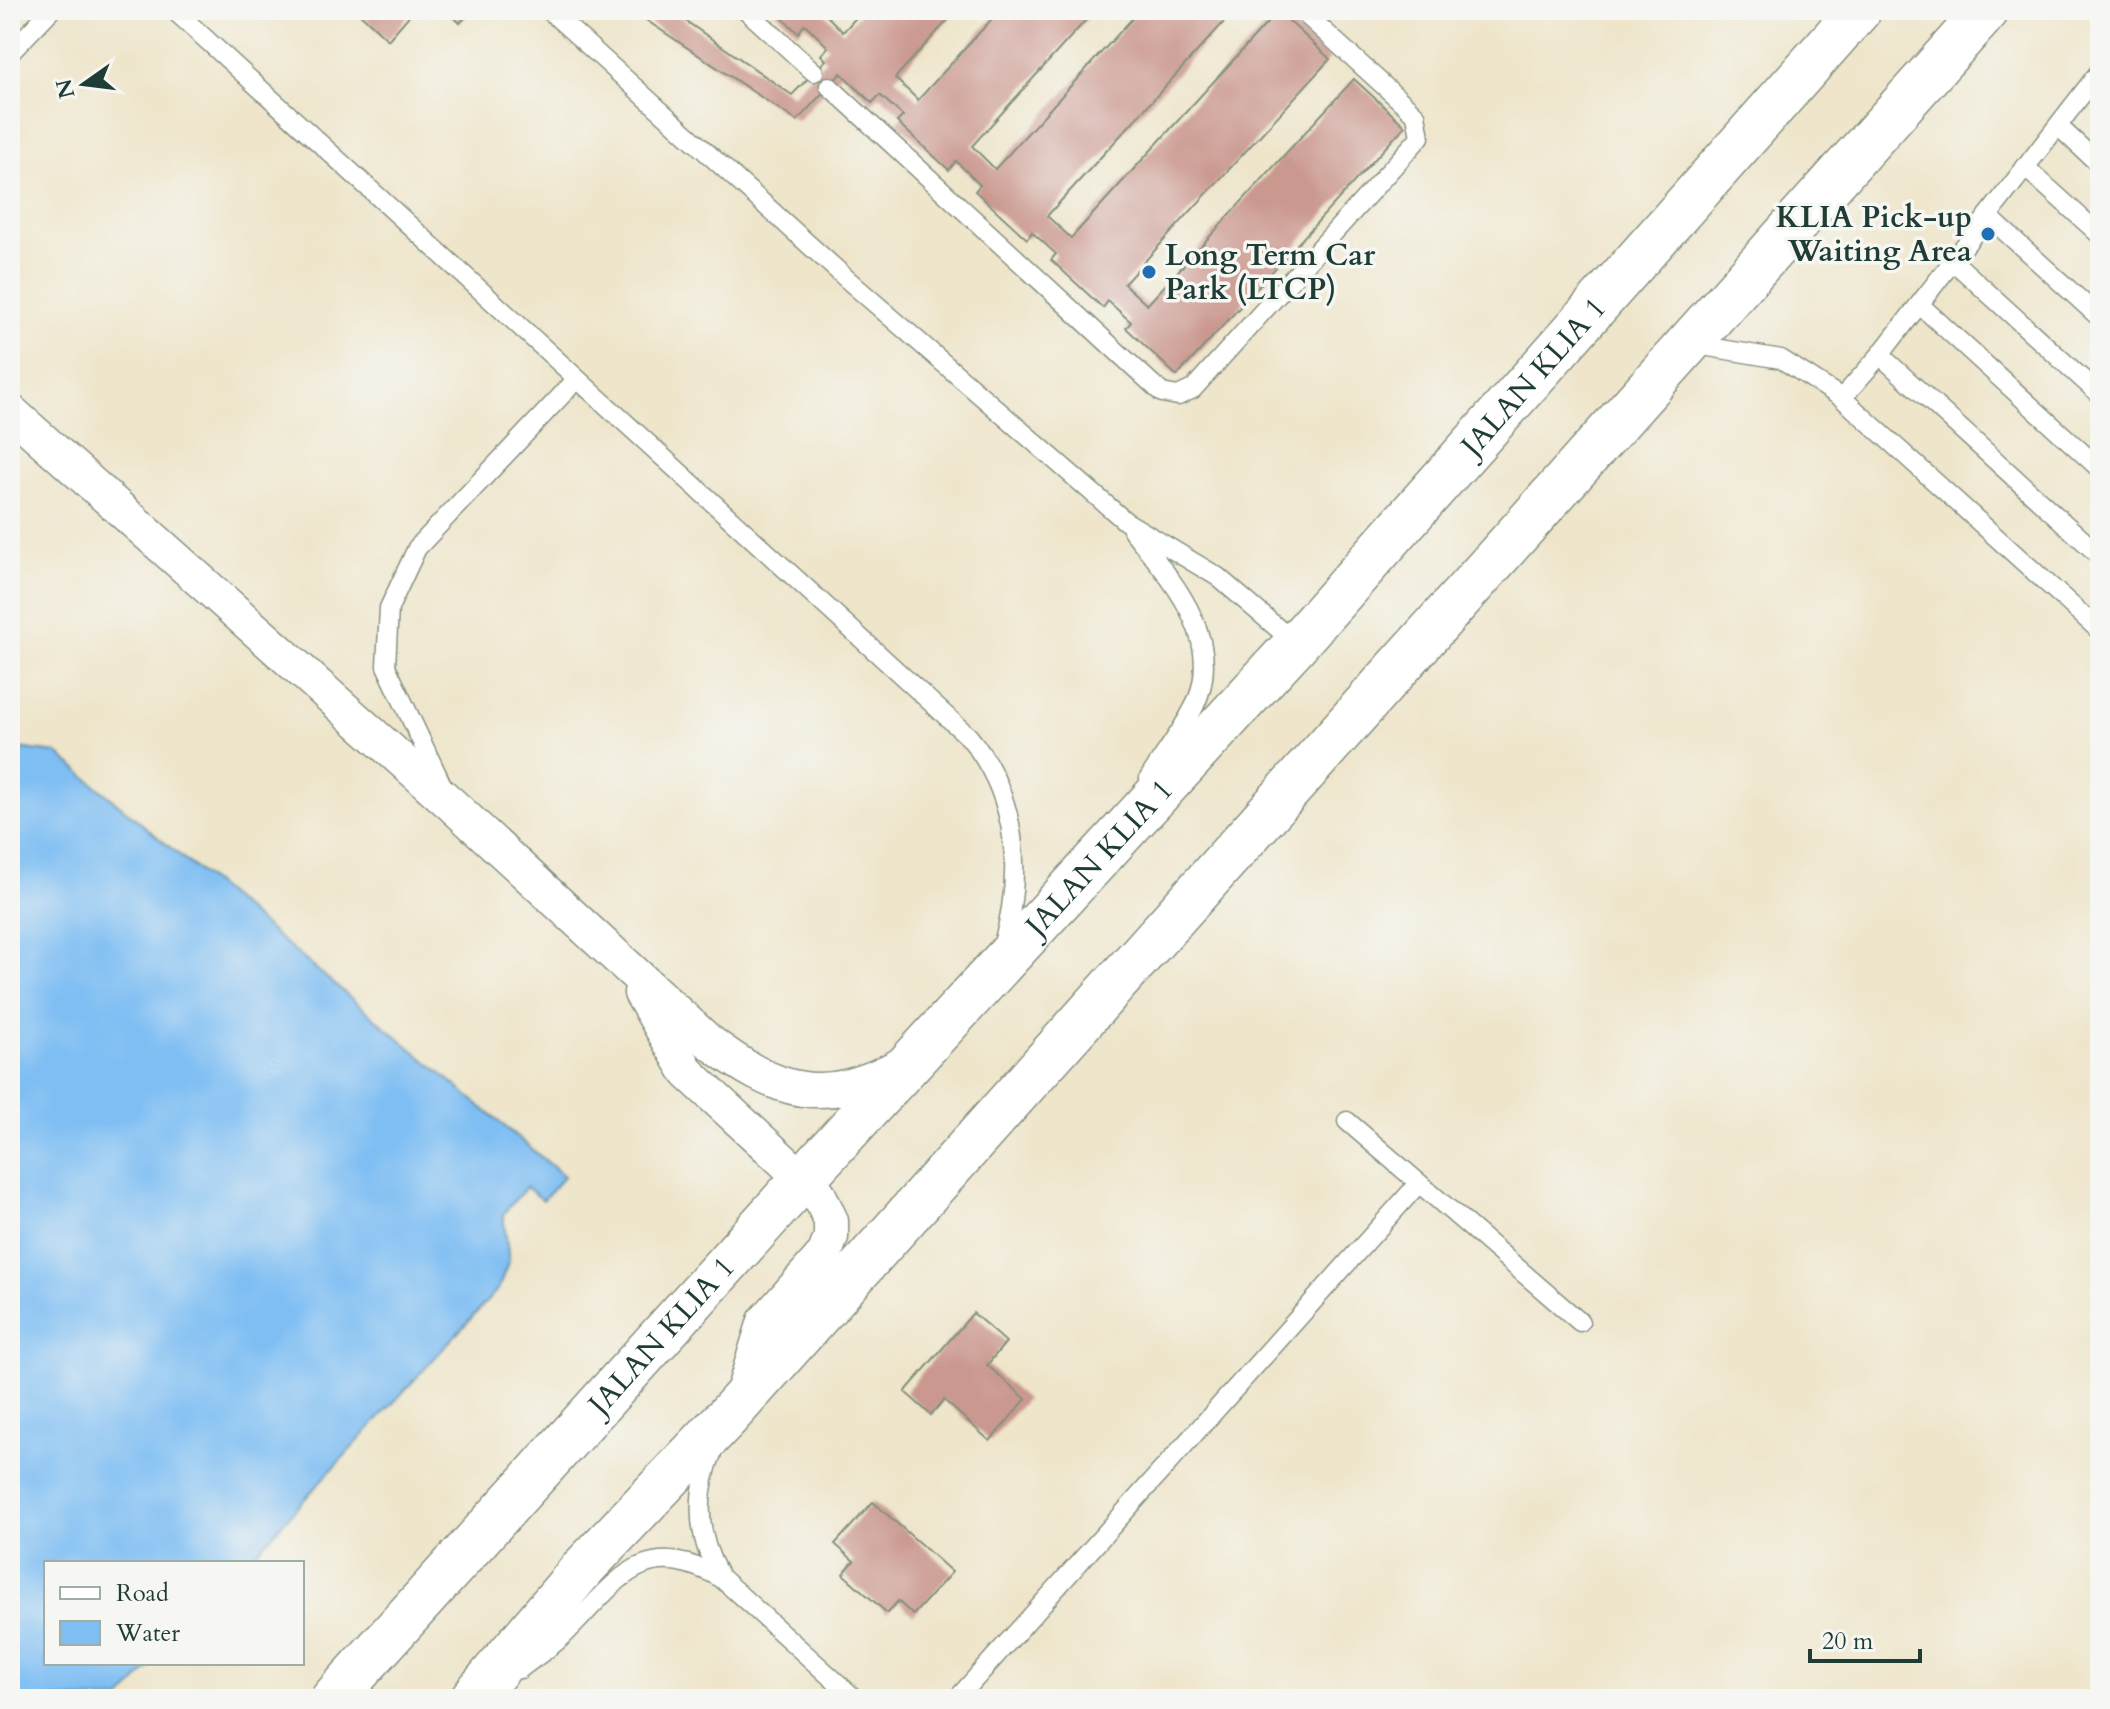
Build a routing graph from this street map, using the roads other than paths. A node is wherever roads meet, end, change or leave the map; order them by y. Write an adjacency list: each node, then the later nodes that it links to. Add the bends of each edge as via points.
1 (51, 10): 9 (lane)
2 (174, 10): 24 (lane)
3 (746, 10): 10 (lane)
4 (1301, 10): 13 (lane, via 1416,115 1420,137 1193,389 1178,396 1162,393)
5 (1859, 10): 12 (main road, JALAN KLIA 1)
6 (1879, 10): 12 (lane)
7 (1987, 10): 22 (main road)
8 (558, 13): 29 (lane, via 848,280)
9 (10, 53)
10 (814, 72)
11 (2097, 82): 14 (lane)
12 (1792, 84): 32 (main road, JALAN KLIA 1)
13 (829, 86)
14 (2058, 126): 15 (lane); 16 (lane)
15 (2100, 165)
16 (2025, 167): 17 (lane); 18 (lane)
17 (1988, 216): 19 (lane); 21 (lane)
18 (2100, 235)
19 (1953, 261): 20 (lane); 25 (lane)
20 (1920, 305): 23 (lane); 28 (lane)
21 (2100, 318)
22 (1691, 344): 26 (lane, via 1781,359); 42 (main road)
23 (1880, 355): 26 (lane); 30 (lane)
24 (576, 380): 33 (lane, via 417,548 389,608 386,666); 36 (lane, via 969,737 990,763 1010,814 1014,868 1006,933)
25 (2100, 395)
26 (1842, 398): 31 (lane)
27 (10, 411): 33 (street)
28 (2100, 469)
29 (1125, 521): 32 (lane, via 1218,577); 34 (lane, via 1191,611 1199,633 1201,682 1195,704)
30 (2100, 556)
31 (2100, 631)
32 (1296, 644): 34 (main road, JALAN KLIA 1)
33 (451, 804): 35 (street)
34 (1097, 862): 36 (main road, JALAN KLIA 1)
35 (624, 965): 37 (street, via 737,1063 796,1089 850,1088); 39 (street, via 688,1073)
36 (993, 977): 37 (main road, JALAN KLIA 1)
37 (922, 1053): 39 (main road, JALAN KLIA 1)
38 (1347, 1121): 40 (lane)
39 (803, 1179): 42 (street, via 826,1205 831,1237 825,1253 765,1321); 44 (main road, JALAN KLIA 1)
40 (1419, 1183): 41 (lane); 48 (lane)
41 (1580, 1322)
42 (734, 1410): 43 (lane, via 703,1475 699,1499 707,1555); 45 (main road, via 583,1568)
43 (721, 1578): 46 (lane, via 686,1563 634,1566 567,1633); 47 (lane)
44 (333, 1699)
45 (472, 1699)
46 (479, 1699)
47 (855, 1699)
48 (957, 1699)

